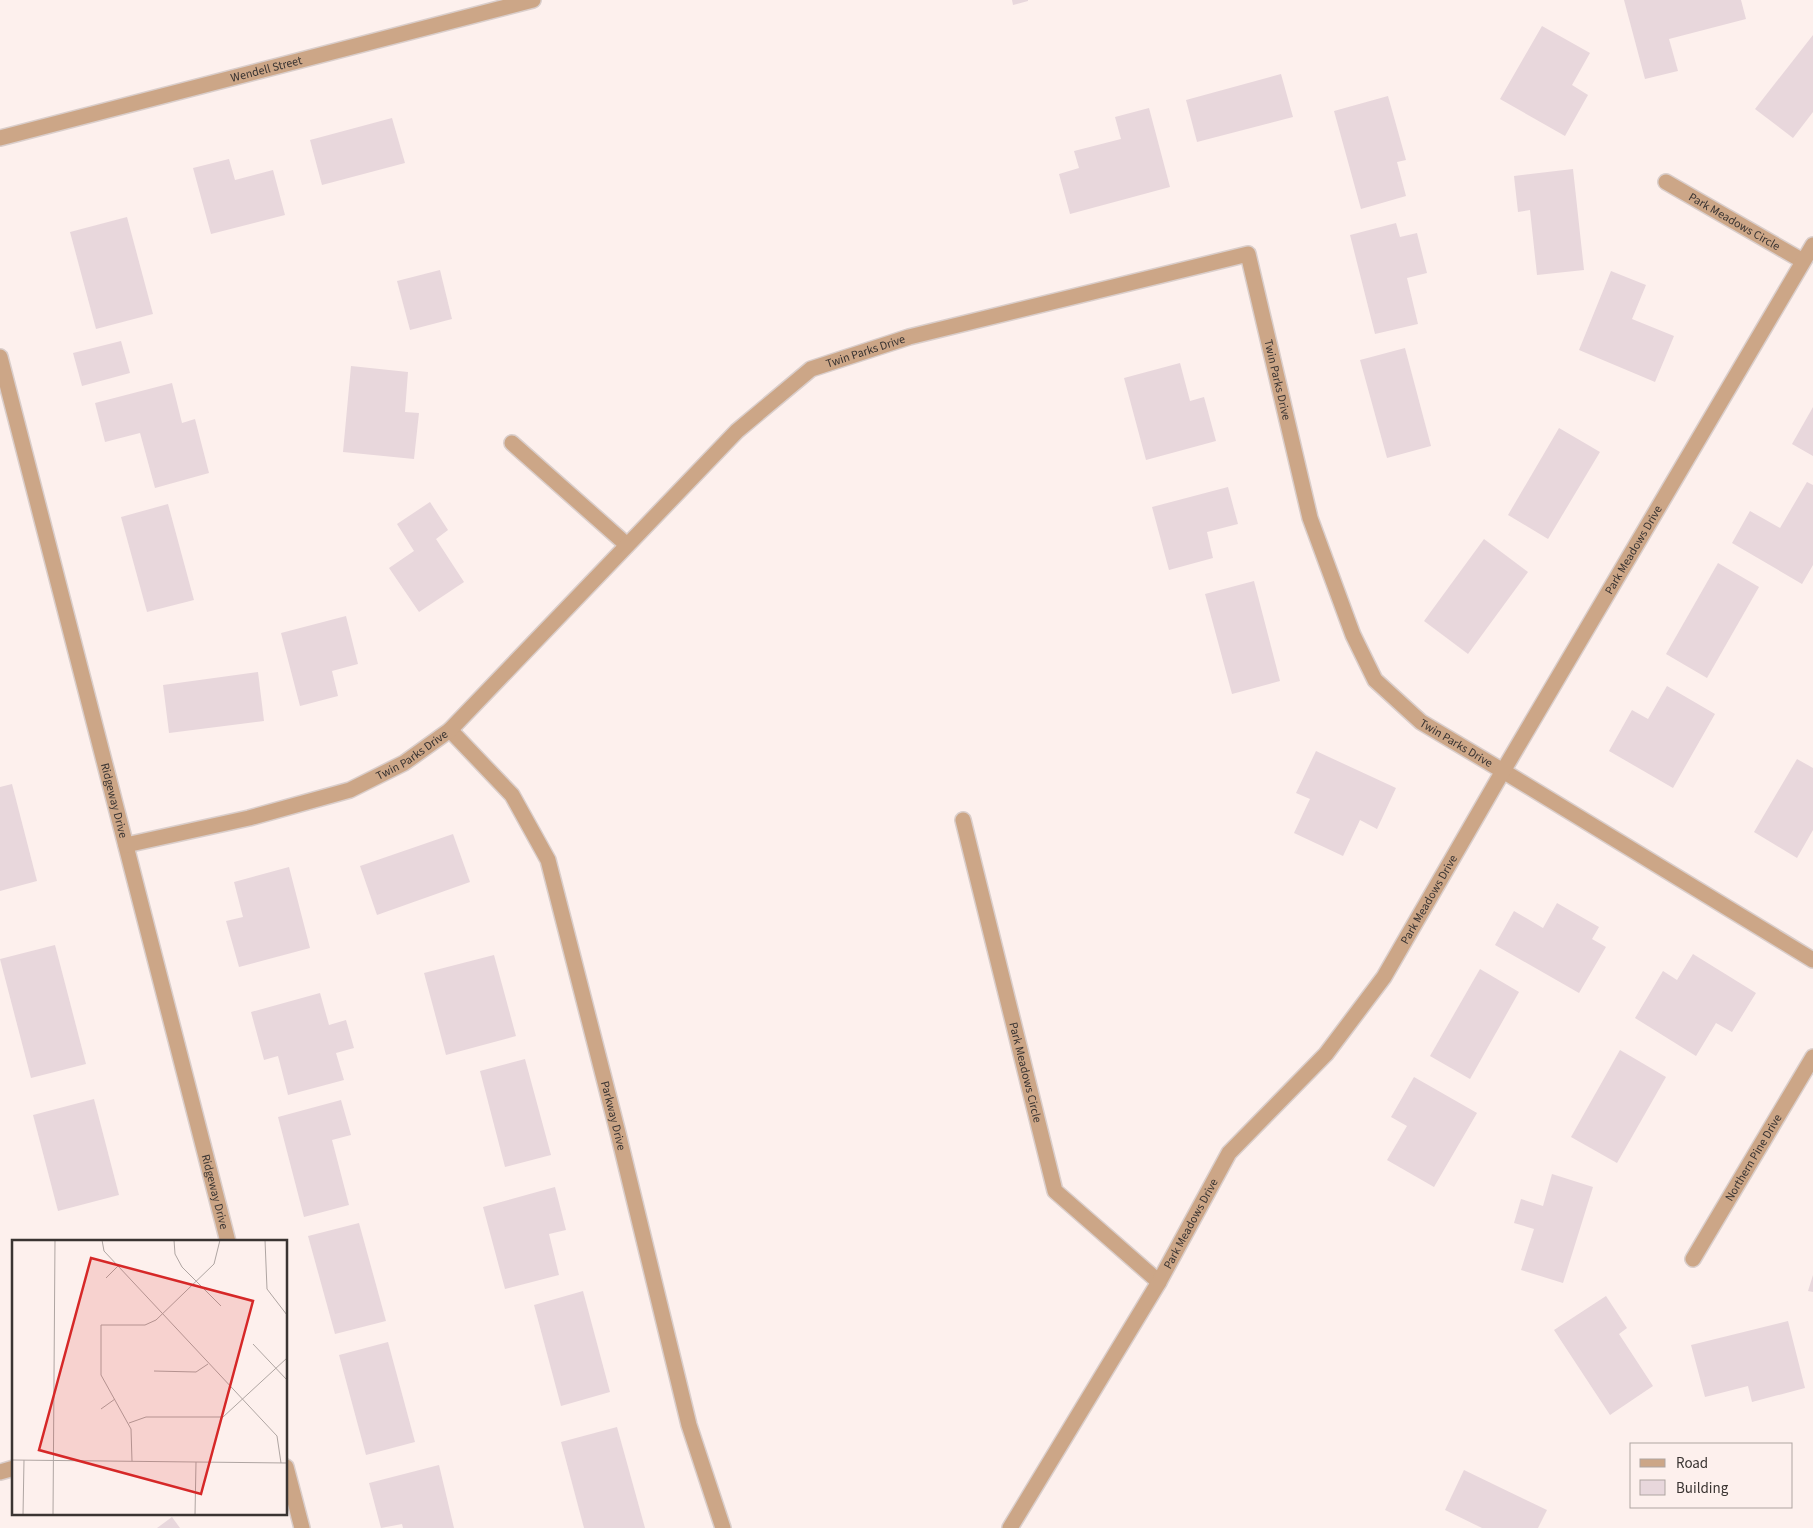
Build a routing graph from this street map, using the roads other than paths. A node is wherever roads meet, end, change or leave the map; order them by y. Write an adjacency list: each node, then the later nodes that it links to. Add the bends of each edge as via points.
1 (533, 0): 2 (street, Wendell Street)
2 (0, 138)
3 (1666, 182): 5 (street, Park Meadows Circle)
4 (1813, 245): 5 (street, Park Meadows Drive)
5 (1804, 261): 10 (street, Park Meadows Drive)
6 (0, 357): 12 (street, Ridgeway Drive)
7 (512, 443): 8 (street)
8 (627, 545): 9 (street, Twin Parks Drive); 10 (street, Twin Parks Drive, via 737,431 811,369 910,337 1248,254 1310,518 1353,635 1375,680 1421,722)
9 (450, 730): 12 (street, Twin Parks Drive, via 404,763 350,790 249,818); 20 (street, Parkway Drive, via 512,795 548,860 689,1426)
10 (1503, 771): 13 (street, Twin Parks Drive); 17 (street, Park Meadows Drive, via 1384,977 1326,1054 1229,1153)
11 (963, 820): 17 (street, Park Meadows Circle, via 1055,1191)
12 (126, 845): 15 (street, Ridgeway Drive)
13 (1813, 960)
14 (1813, 1057): 16 (street, Northern Pine Drive)
15 (227, 1240)
16 (1693, 1259)
17 (1159, 1282): 21 (street, Park Meadows Drive)
18 (288, 1475): 19 (street)
19 (302, 1528)
20 (723, 1528)
21 (1010, 1528)

